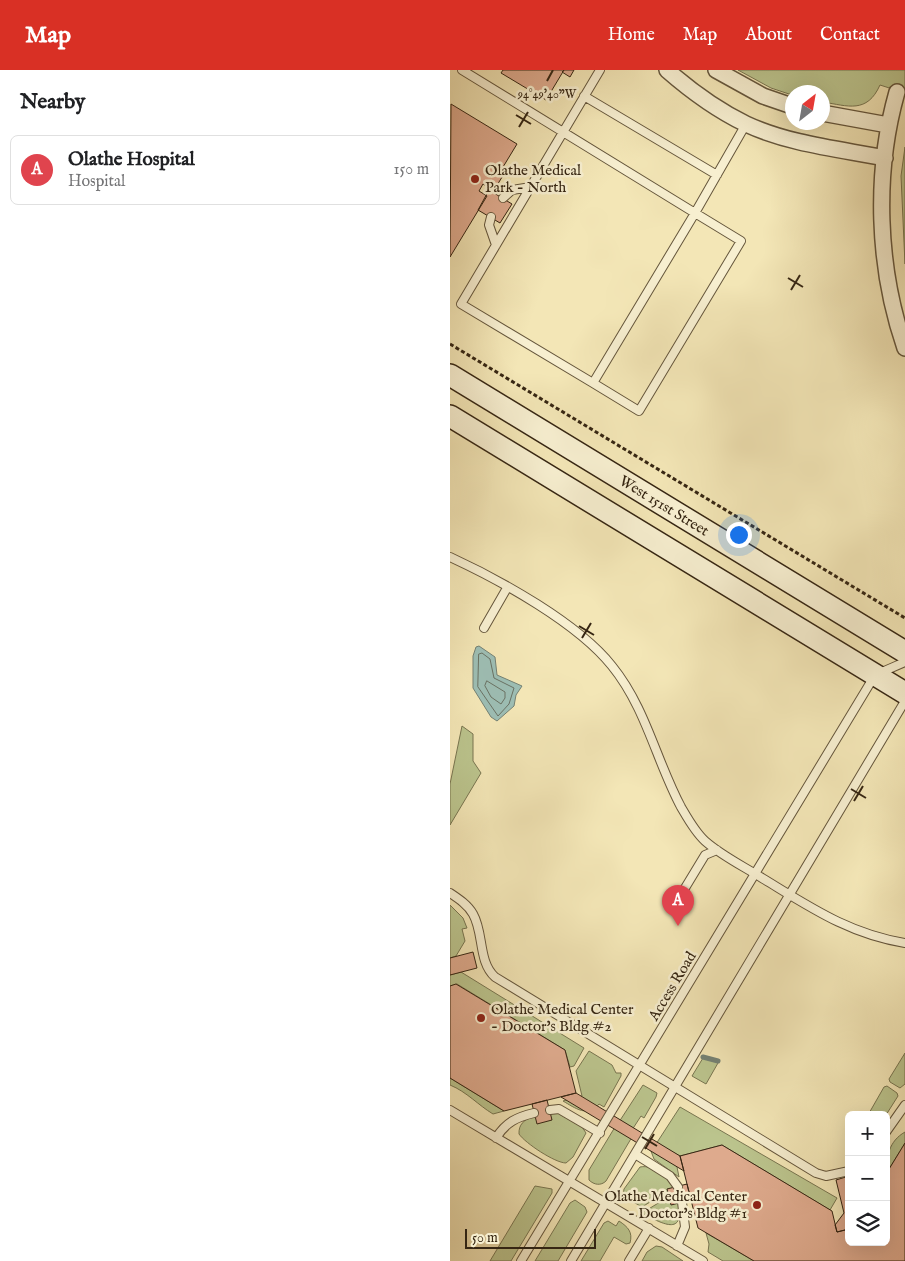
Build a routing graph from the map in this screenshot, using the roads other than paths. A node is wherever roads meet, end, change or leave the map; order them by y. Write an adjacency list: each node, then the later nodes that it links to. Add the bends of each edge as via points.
1 (462, 70): 11 (lane)
2 (600, 70): 6 (lane)
3 (667, 70): 9 (street, via 713,106)
4 (716, 70): 7 (street, via 763,96)
5 (897, 92): 10 (street)
6 (584, 96): 11 (lane); 13 (lane)
7 (785, 104)
8 (830, 114): 10 (street)
9 (746, 124): 12 (street, via 799,141); 13 (lane)
10 (888, 125): 12 (street)
11 (563, 132): 14 (lane); 16 (lane)
12 (884, 158): 19 (street, via 884,253 890,294)
13 (717, 175): 16 (lane)
14 (531, 187): 15 (lane, via 512,190); 18 (lane)
15 (503, 198)
16 (695, 213): 21 (lane); 21 (lane, via 741,241 670,360 639,411)
17 (491, 218): 18 (lane, via 489,225)
18 (496, 245): 21 (lane, via 461,304)
19 (905, 348)
20 (450, 375): 26 (main road, West 151st Street)
21 (593, 383)
22 (450, 416): 28 (main road)
23 (450, 557): 24 (lane)
24 (507, 588): 25 (lane); 31 (lane, via 570,626 611,665 644,719 681,807 704,840)
25 (484, 628)
26 (905, 652)
27 (905, 662): 28 (lane)
28 (875, 676): 29 (main road); 32 (lane, Access Road)
29 (905, 693)
30 (905, 701): 35 (lane)
31 (717, 850): 32 (lane); 33 (lane, via 705,856)
32 (756, 874): 35 (lane); 37 (lane, Access Road)
33 (685, 888)
34 (450, 893): 37 (lane, via 474,916 487,966 495,977)
35 (789, 894): 36 (lane, via 854,930); 38 (lane)
36 (905, 943)
37 (640, 1065): 38 (lane); 44 (lane, Access Road)
38 (675, 1086): 46 (lane); 47 (lane, via 822,1176)
39 (905, 1104): 43 (lane)
40 (450, 1110): 45 (lane)
41 (550, 1110): 44 (lane, via 559,1109)
42 (534, 1113): 45 (lane, via 510,1121)
43 (890, 1126)
44 (600, 1132): 48 (lane, Access Road)
45 (496, 1138): 48 (lane)
46 (634, 1154): 49 (lane, via 670,1176); 51 (lane)
47 (845, 1172)
48 (570, 1181): 51 (lane); 54 (lane, Access Road)
49 (678, 1187)
50 (682, 1202): 53 (lane, via 685,1227)
51 (606, 1203): 52 (lane); 55 (lane)
52 (649, 1228): 53 (lane); 56 (lane)
53 (677, 1246): 57 (lane)
54 (521, 1261)
55 (571, 1261)
56 (629, 1261)
57 (703, 1261)

